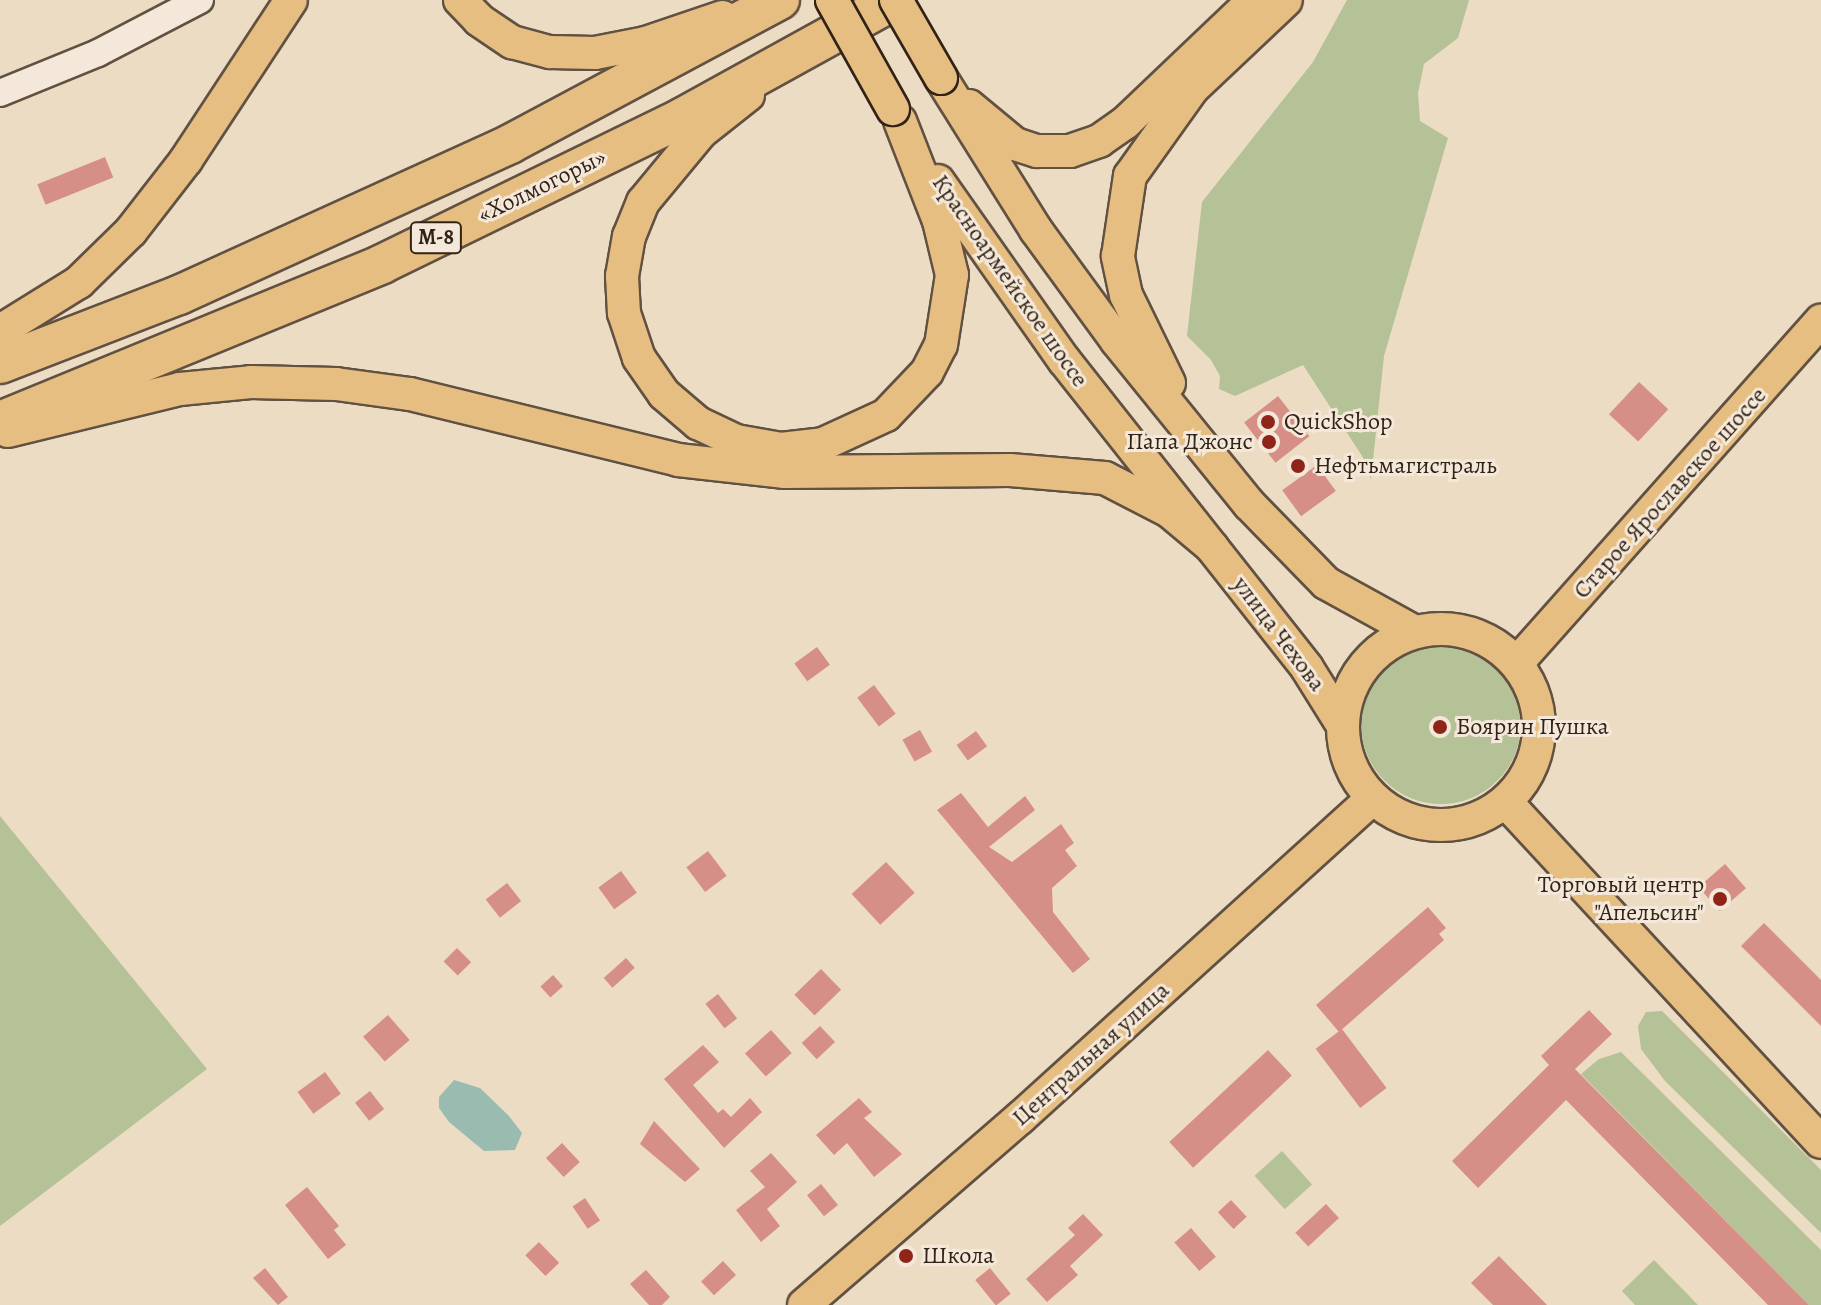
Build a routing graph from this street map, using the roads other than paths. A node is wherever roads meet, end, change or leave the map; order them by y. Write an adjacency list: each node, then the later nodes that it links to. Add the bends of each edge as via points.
1 (200, 0): 10 (street, via 112,47)
2 (291, 0): 13 (main road, via 186,160 131,231 79,282)
3 (460, 0): 4 (main road, via 512,42 550,52 595,53 646,43)
4 (763, 0)
5 (780, 0): 14 (highway, М-8, via 510,144 179,295)
6 (1254, 0): 9 (main road, via 1126,122 1099,141 1070,151 1037,151 1015,144)
7 (1286, 0): 17 (main road, via 1192,89 1154,136 1130,176 1122,212 1118,256 1126,295)
8 (876, 6): 9 (main road, bridge); 11 (main road, Красноармейское шоссе, bridge); 11 (main road, via 701,132 643,202 629,236 622,276 624,313 639,358 664,394 698,423 736,441 781,449 823,444 886,415 927,372 941,345 952,275 939,221); 15 (highway, «Холмогоры» / М-8, via 683,117 382,264)
9 (941, 78): 17 (main road, via 1036,230)
10 (0, 93)
11 (897, 115): 18 (main road, Красноармейское шоссе, via 976,240)
12 (1821, 321): 20 (main road, Старое Ярославское шоссе)
13 (0, 331)
14 (0, 364)
15 (0, 421)
16 (0, 433): 18 (main road, via 180,389 251,382 336,384 410,394 678,460 785,472 1010,470 1105,478 1148,497)
17 (1210, 456): 19 (main road, via 1326,583)
18 (1212, 547): 21 (main road, улица Чехова, via 1307,668)
19 (1413, 631): 20 (main road, via 1451,628 1475,635); 21 (main road, via 1385,645 1363,666 1348,693)
20 (1517, 663): 23 (main road, via 1536,697 1540,735 1530,772)
21 (1342, 724): 22 (main road, via 1355,777)
22 (1373, 798): 23 (main road, via 1397,815 1424,824 1453,825); 25 (main road, Центральная улица, via 1020,1118)
23 (1506, 802): 24 (main road)
24 (1821, 1142)
25 (804, 1305)

